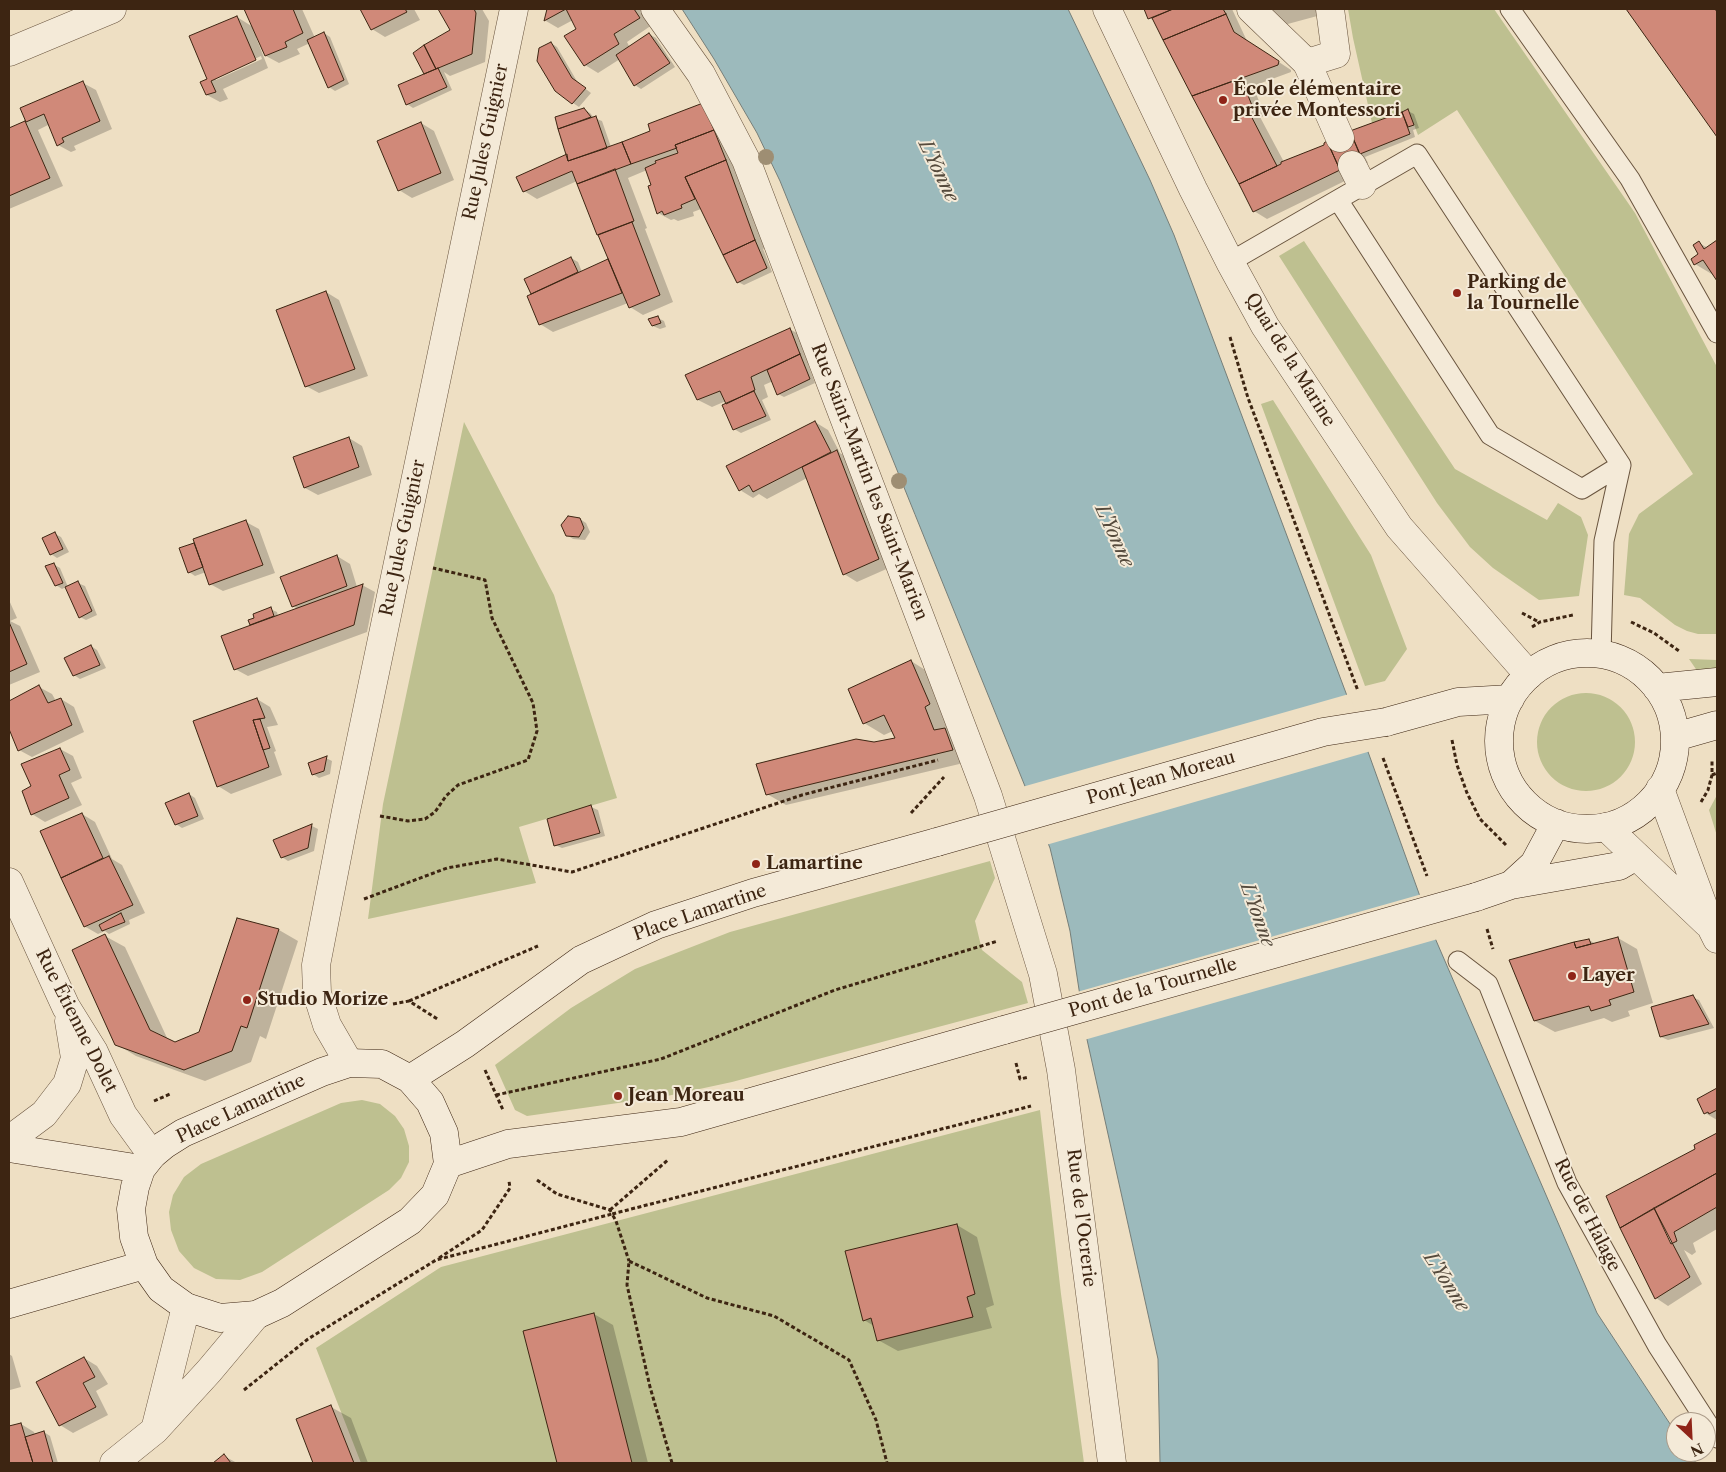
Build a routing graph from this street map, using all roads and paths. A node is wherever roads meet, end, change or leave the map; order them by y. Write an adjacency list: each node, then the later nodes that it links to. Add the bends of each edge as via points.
1 (112, 9): 8 (street)
2 (514, 9): 41 (street, Rue Jules Guignier)
3 (655, 9): 26 (street, Rue Saint-Martin les Saint-Marien, via 701,74 746,160)
4 (1107, 9): 12 (street, Quai de la Marine)
5 (1251, 9): 9 (street)
6 (1330, 9): 9 (street, via 1336,54)
7 (1510, 9): 14 (lane, via 1630,179)
8 (9, 52)
9 (1307, 64): 10 (street)
10 (1340, 138)
11 (1338, 200): 12 (lane); 15 (lane, via 1490,435 1582,489); 15 (lane, via 1357,175 1417,154)
12 (1230, 262): 18 (street, Quai de la Marine, via 1265,326 1399,527)
13 (1228, 332): 21 (path, via 1248,398)
14 (1717, 333)
15 (1621, 465): 17 (lane, via 1604,541)
16 (426, 567): 32 (path, via 485,580 492,618 533,703 537,731 528,760 458,785 425,819 408,821)
17 (1601, 655): 18 (street, via 1563,657 1544,664); 20 (street, via 1632,666)
18 (1529, 675): 22 (street)
19 (1717, 682): 20 (street)
20 (1657, 688): 25 (street, via 1670,712)
21 (1361, 699)
22 (1510, 699): 33 (street, via 1501,723 1499,748 1504,772 1516,794 1534,812); 36 (street, Pont Jean Moreau, bridge, via 1458,702 1386,722 1323,732)
23 (1717, 725): 25 (street)
24 (1452, 737): 35 (path, via 1466,793 1480,819)
25 (1675, 737): 30 (street, via 1674,756)
26 (970, 749): 31 (path); 41 (path, via 932,762 802,795 572,872 497,859 447,868); 43 (street, Rue Saint-Martin les Saint-Marien)
27 (1382, 755): 38 (path)
28 (1717, 773): 29 (path)
29 (1712, 776)
30 (1660, 789): 34 (street, via 1646,806 1628,819); 44 (street)
31 (909, 814)
32 (374, 815)
33 (1556, 824): 34 (street, via 1581,829); 40 (street, via 1534,864)
34 (1606, 827): 37 (street)
35 (1499, 839)
36 (937, 842): 50 (street, Place Lamartine, via 753,893 656,925 580,960)
37 (1636, 856): 40 (street, via 1619,866); 44 (street)
38 (1427, 877)
39 (9, 882): 49 (street, Rue Étienne Dolet)
40 (1510, 885): 59 (street, Pont de la Tournelle, bridge, via 681,1122 508,1144)
41 (325, 912): 51 (street, Rue Jules Guignier, via 316,965 317,994 327,1025)
42 (1487, 928): 45 (path)
43 (1030, 932): 47 (street, Rue Saint-Martin les Saint-Marien); 53 (path, via 835,990 661,1059)
44 (1714, 933)
45 (1496, 956)
46 (1458, 961): 71 (lane, Rue de Halage, via 1488,984 1567,1183 1657,1344)
47 (1042, 974): 54 (street, Rue de l'Ocrerie)
48 (393, 1004): 50 (path, via 409,1001 449,1026)
49 (66, 1007): 55 (street, via 75,1058 67,1084 44,1114); 58 (street, Rue Étienne Dolet, via 94,1052)
50 (465, 1044): 52 (street, Place Lamartine)
51 (349, 1063): 52 (street, Place Lamartine, via 382,1064); 58 (street, Place Lamartine, via 184,1134 164,1145)
52 (410, 1079): 59 (street, Place Lamartine, via 430,1102 444,1132)
53 (496, 1095)
54 (1065, 1097): 62 (path); 75 (street, Rue de l'Ocrerie)
55 (9, 1140)
56 (9, 1148): 58 (street)
57 (672, 1156): 62 (path)
58 (147, 1162): 65 (street, Place Lamartine, via 135,1187 131,1209 134,1237)
59 (448, 1164): 68 (street, Place Lamartine, via 436,1195 410,1222 282,1303)
60 (537, 1180): 62 (path, via 556,1194)
61 (510, 1188): 63 (path, via 482,1230)
62 (611, 1212): 63 (path); 64 (path)
63 (436, 1260): 69 (path, via 308,1340)
64 (629, 1261): 73 (path, via 627,1285 650,1387); 74 (path, via 707,1298 774,1316 849,1360 876,1420)
65 (144, 1265): 66 (street); 67 (street, Place Lamartine, via 161,1289)
66 (9, 1304)
67 (186, 1307): 68 (street, Place Lamartine, via 220,1318); 70 (street)
68 (256, 1315): 70 (street)
69 (244, 1390)
70 (155, 1430): 72 (street)
71 (1717, 1438)
72 (114, 1463)
73 (672, 1463)
74 (887, 1463)
75 (1112, 1463)

